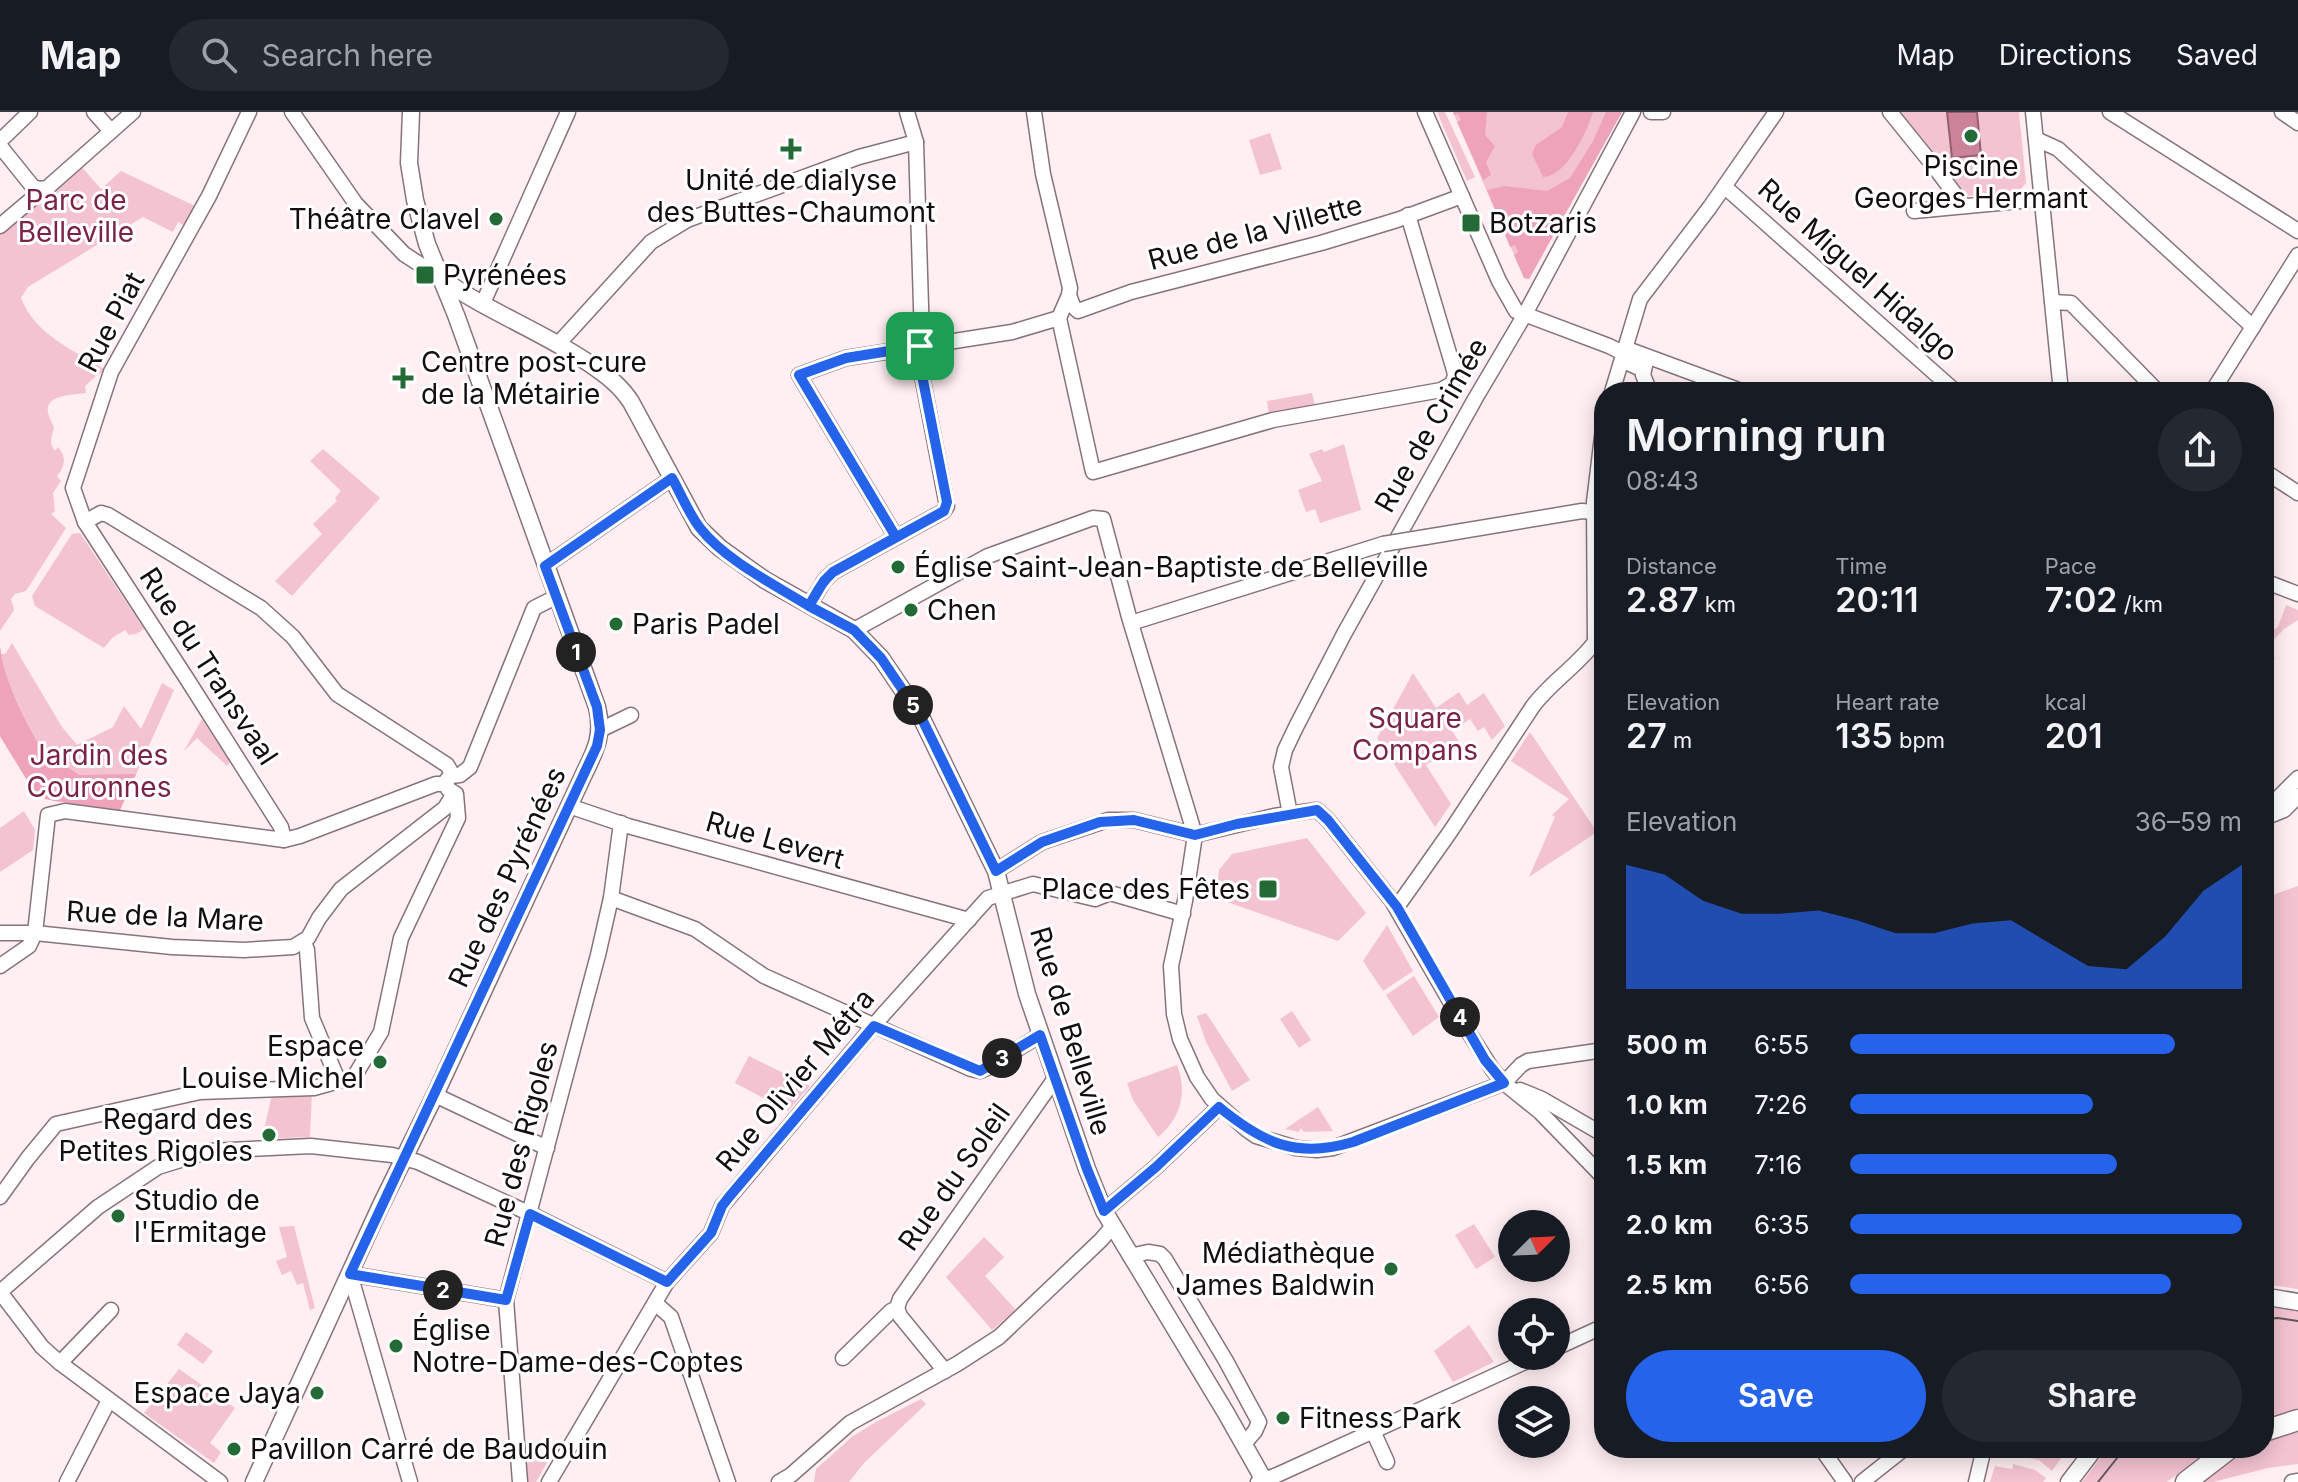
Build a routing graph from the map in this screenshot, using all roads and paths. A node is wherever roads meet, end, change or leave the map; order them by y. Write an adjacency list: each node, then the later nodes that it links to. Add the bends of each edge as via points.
1 (30, 112): 23 (street)
2 (94, 112): 20 (street)
3 (133, 112): 20 (street)
4 (249, 112): 56 (street, Rue Piat, via 209,196 111,372 73,488)
5 (292, 112): 34 (street, Rue de Belleville, via 356,204 404,254)
6 (411, 112): 34 (main road, via 409,163 415,200)
7 (568, 112): 37 (street)
8 (907, 112): 22 (street)
9 (1034, 112): 35 (street)
10 (1425, 112): 26 (street)
11 (1633, 112): 38 (street, Rue de Crimée)
12 (1651, 112): 13 (street)
13 (1663, 112)
14 (1776, 112): 24 (street)
15 (1890, 112): 28 (street)
16 (2033, 112): 21 (street)
17 (2110, 112): 32 (street)
18 (2282, 112): 19 (street)
19 (2298, 123)
20 (111, 131): 25 (street)
21 (2036, 139): 27 (street); 40 (street, via 2058,149)
22 (916, 142): 41 (street, via 859,157 687,220 651,242); 42 (street)
23 (0, 144): 25 (street)
24 (1725, 187): 43 (street, via 1640,299); 48 (street, Rue Miguel Hidalgo)
25 (40, 189): 31 (street)
26 (1462, 196): 30 (street, Rue de la Villette); 38 (street, via 1499,281)
27 (2042, 199): 28 (street); 36 (street)
28 (1964, 206): 29 (street)
29 (1914, 211)
30 (1408, 215): 35 (street, Rue de la Villette, via 1078,311); 39 (street, via 1455,376 1441,390 1273,420 1093,472)
31 (0, 226)
32 (2298, 231)
33 (2298, 255): 40 (street)
34 (438, 276): 37 (main road, Rue de Belleville); 58 (main road)
35 (1069, 295): 39 (street)
36 (2052, 302): 49 (street); 50 (street, via 2071,303)
37 (483, 303): 41 (main road, Rue de Belleville)
38 (1524, 316): 43 (street); 73 (street, Rue de Crimée, via 1344,634 1285,750 1281,767)
39 (1059, 318): 42 (street, via 1012,332)
40 (2253, 327): 51 (street)
41 (559, 343): 53 (main road, Rue de Belleville, via 619,386)
42 (920, 346): 57 (street, via 947,502 946,509); 57 (street, via 846,358 799,375)
43 (1623, 353): 44 (street, via 1630,350); 45 (street)
44 (1645, 363): 46 (street); 47 (street)
45 (1615, 382)
46 (1645, 382)
47 (1710, 382)
48 (1945, 382)
49 (2060, 382)
50 (2148, 382)
51 (2218, 382)
52 (2274, 477): 54 (street)
53 (672, 478): 58 (street); 62 (main road, Rue de Belleville, via 699,528 720,548)
54 (2298, 493)
55 (1594, 512): 63 (street, bridge, via 1383,544)
56 (85, 522): 69 (street, via 108,515 261,608 293,637 337,694 447,765); 77 (street, Rue du Transvaal, via 281,827)
57 (896, 537): 62 (street, via 833,572)
58 (545, 566): 61 (main road)
59 (2274, 585): 60 (street)
60 (2298, 594)
61 (556, 597): 67 (main road, via 597,707); 69 (street, Rue de la Mare, via 534,608 472,763)
62 (809, 606): 64 (main road, Rue de Belleville)
63 (1131, 623): 64 (street, via 1103,519 1093,518 988,556); 76 (street)
64 (854, 630): 78 (main road, Rue de Belleville, via 881,658 921,717)
65 (1594, 649): 81 (street, via 1547,687)
66 (631, 715): 67 (street)
67 (600, 730): 72 (main road, Rue des Pyrénées)
68 (2298, 778): 71 (street)
69 (454, 784): 77 (street, via 436,784); 86 (street, Rue de la Mare, via 445,808 341,889); 92 (street, via 458,818 401,938 381,1032 353,1077)
70 (2298, 796): 74 (street)
71 (2274, 801)
72 (569, 806): 75 (street, Rue Levert); 94 (main road, Rue des Pyrénées)
73 (1290, 814): 76 (street); 81 (street, via 1323,814)
74 (2274, 814)
75 (621, 823): 80 (street, Rue des Rigoles); 83 (street, Rue Levert)
76 (1195, 835): 78 (street, via 1134,820 1100,822 1042,842); 82 (street)
77 (284, 840): 85 (street, via 65,811 48,815)
78 (996, 871): 79 (main road, Rue de Belleville)
79 (1002, 893): 82 (street, via 1033,884 1095,899 1110,893); 83 (street, Rue Olivier Métra, via 988,898); 89 (main road, Rue de Belleville)
80 (611, 898): 88 (street, via 695,929 764,976); 97 (street, Rue des Rigoles)
81 (1397, 907): 93 (street, via 1485,1060)
82 (1183, 914): 95 (street, via 1171,966 1174,1014 1191,1065)
83 (969, 920): 88 (street, Rue Olivier Métra)
84 (0, 933): 85 (street, Rue de la Mare)
85 (35, 933): 86 (street, Rue de la Mare, via 172,947 275,948); 87 (street, via 29,946)
86 (304, 942): 92 (street, via 312,1018)
87 (0, 966)
88 (874, 1026): 89 (street, via 980,1071); 108 (street, Rue Olivier Métra, via 729,1197 711,1233)
89 (1040, 1035): 91 (main road, Rue de Belleville)
90 (1594, 1051): 93 (street, via 1528,1061)
91 (1056, 1077): 103 (main road, Rue de Belleville); 114 (street, Rue du Soleil)
92 (338, 1080): 102 (street, via 314,1088 200,1092 56,1124)
93 (1504, 1083): 95 (street, via 1353,1142 1317,1150 1256,1136); 96 (street); 100 (street)
94 (435, 1095): 97 (street); 99 (main road, Rue des Pyrénées)
95 (1219, 1107): 103 (street)
96 (1594, 1130)
97 (547, 1148): 104 (street, Rue des Rigoles)
98 (1594, 1150): 100 (street)
99 (405, 1159): 104 (street); 107 (main road, Rue des Pyrénées); 109 (street, via 311,1146 210,1151 158,1167 98,1207)
100 (1587, 1161): 101 (street)
101 (1594, 1168)
102 (0, 1197)
103 (1104, 1211): 105 (main road, Rue de Belleville)
104 (530, 1214): 108 (street); 111 (street, Rue des Rigoles)
105 (1113, 1226): 106 (main road, Rue de Belleville); 121 (street, via 999,1337)
106 (1130, 1256): 126 (main road, Rue de Belleville); 126 (street, via 1160,1254 1181,1285 1259,1422)
107 (350, 1274): 111 (street); 137 (main road, Rue des Pyrénées); 138 (street)
108 (667, 1282): 113 (street, Rue Olivier Métra)
109 (0, 1292): 119 (street)
110 (2274, 1298): 112 (main road)
111 (506, 1300): 139 (street, Rue des Rigoles)
112 (2298, 1302)
113 (655, 1303): 140 (street, Rue Olivier Métra); 141 (street, via 671,1317)
114 (897, 1308): 118 (street, Rue du Soleil); 121 (street)
115 (111, 1310): 119 (street)
116 (1594, 1331): 117 (street)
117 (1570, 1342)
118 (843, 1358)
119 (60, 1363): 122 (street)
120 (1507, 1370): 125 (street)
121 (945, 1371): 133 (street, via 850,1423)
122 (109, 1400): 135 (street); 136 (street)
123 (2298, 1420): 124 (highway)
124 (2274, 1428)
125 (1373, 1431): 132 (street); 134 (street)
126 (1244, 1444): 134 (main road, Rue de Belleville)
127 (1828, 1458): 142 (street)
128 (1892, 1458): 143 (street)
129 (1982, 1458): 144 (street)
130 (2087, 1458): 145 (main road)
131 (2217, 1458): 146 (highway)
132 (1387, 1462)
133 (789, 1480)
134 (1262, 1481)
135 (67, 1482)
136 (220, 1482)
137 (254, 1482)
138 (410, 1482)
139 (520, 1482)
140 (549, 1482)
141 (728, 1482)
142 (1845, 1482)
143 (1862, 1482)
144 (1976, 1482)
145 (2069, 1482)
146 (2186, 1482)

